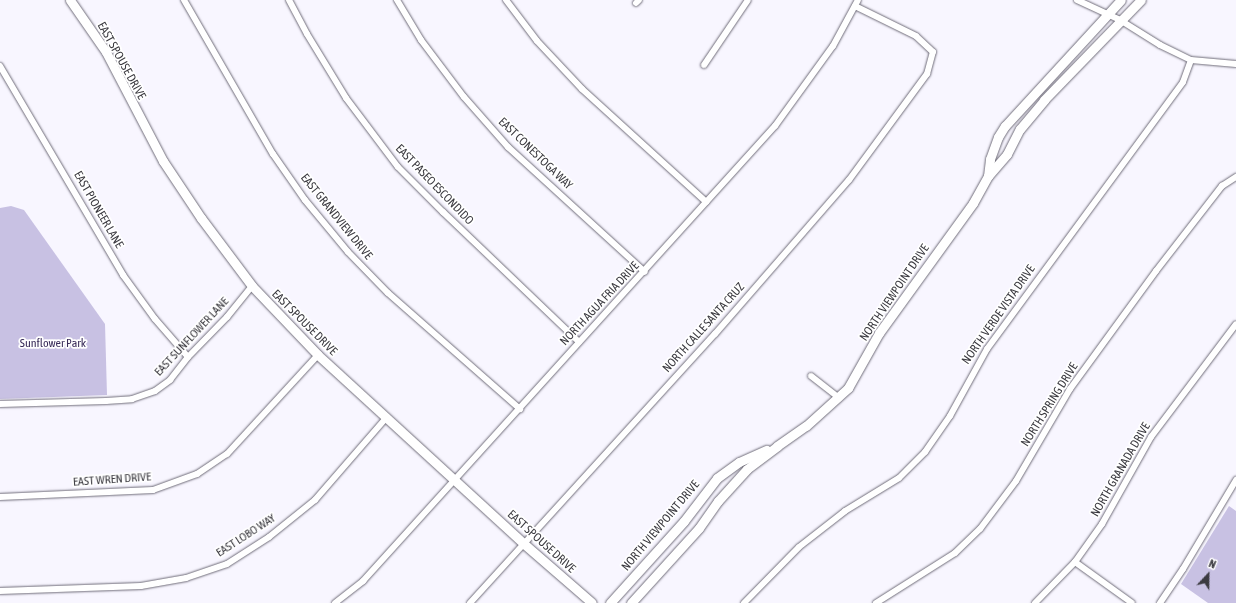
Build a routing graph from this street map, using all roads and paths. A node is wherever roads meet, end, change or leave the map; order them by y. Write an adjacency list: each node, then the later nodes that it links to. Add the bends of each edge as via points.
1 (70, 0): 22 (main road, EAST SPOUSE DRIVE, via 106,52 163,161 201,218)
2 (184, 0): 30 (street, EAST GRANDVIEW DRIVE, via 273,154 305,200 348,252 388,294)
3 (289, 0): 24 (street, EAST PASEO ESCONDIDO, via 346,98 398,167)
4 (397, 0): 21 (street, EAST CONESTOGA WAY, via 421,40 459,91 508,147)
5 (506, 0): 20 (street, via 538,41 582,89)
6 (748, 0): 16 (street)
7 (858, 0): 11 (street, NORTH AGUA FRIA DRIVE)
8 (1077, 0): 12 (street)
9 (1122, 0): 12 (main road, NORTH VIEWPOINT DRIVE)
10 (1141, 0): 13 (main road, NORTH VIEWPOINT DRIVE)
11 (855, 6): 20 (street, NORTH AGUA FRIA DRIVE, via 828,53 775,126); 36 (street, NORTH CALLE SANTA CRUZ, via 916,36 933,52 927,74 849,180 715,334)
12 (1108, 14): 13 (street); 18 (main road, NORTH VIEWPOINT DRIVE, via 1005,126 990,159)
13 (1120, 20): 14 (street, via 1160,45); 18 (main road, NORTH VIEWPOINT DRIVE, via 1044,100 1020,129 1007,154)
14 (1191, 60): 15 (street); 44 (street, NORTH VERDE VISTA DRIVE, via 1183,82 987,349 950,416 925,452 899,478 845,511 799,547)
15 (1236, 64)
16 (704, 65)
17 (0, 66): 26 (street, EAST PIONEER LANE, via 123,275)
18 (988, 176): 28 (main road, NORTH VIEWPOINT DRIVE, via 973,203 887,321 851,383)
19 (1236, 178): 45 (street, NORTH SPRING DRIVE, via 1222,186 1070,389 1016,481 980,529 955,553)
20 (706, 202): 21 (street, NORTH AGUA FRIA DRIVE)
21 (645, 272): 24 (street, NORTH AGUA FRIA DRIVE)
22 (252, 286): 25 (main road, EAST SPOUSE DRIVE); 26 (street, EAST SUNFLOWER LANE, via 227,317)
23 (1236, 324): 37 (street, NORTH GRANADA DRIVE, via 1151,437 1102,524)
24 (579, 342): 30 (street, NORTH AGUA FRIA DRIVE)
25 (318, 355): 31 (main road, EAST SPOUSE DRIVE); 35 (street, EAST WREN DRIVE, via 227,454 197,474 153,490)
26 (188, 357): 29 (street, EAST SUNFLOWER LANE, via 170,380 155,391 132,398)
27 (811, 376): 28 (street)
28 (839, 398): 32 (main road, NORTH VIEWPOINT DRIVE)
29 (0, 404)
30 (520, 409): 33 (street, NORTH AGUA FRIA DRIVE)
31 (387, 417): 33 (main road, EAST SPOUSE DRIVE); 38 (street, EAST LOBO WAY, via 315,500 269,537 227,564 186,578 141,586)
32 (777, 446): 42 (main road, NORTH VIEWPOINT DRIVE, via 740,462 717,478 684,521); 43 (main road, NORTH VIEWPOINT DRIVE, via 747,469 730,487 699,528)
33 (455, 480): 36 (main road, EAST SPOUSE DRIVE); 39 (street, NORTH AGUA FRIA DRIVE, via 363,581)
34 (1236, 480): 48 (street)
35 (0, 497)
36 (523, 544): 40 (street, NORTH CALLE SANTA CRUZ); 41 (main road, EAST SPOUSE DRIVE)
37 (1075, 562): 46 (street, NORTH GRANADA DRIVE); 47 (street)
38 (0, 591)
39 (335, 603)
40 (470, 603)
41 (592, 603)
42 (610, 603)
43 (631, 603)
44 (744, 603)
45 (876, 603)
46 (1035, 603)
47 (1132, 603)
48 (1160, 603)

